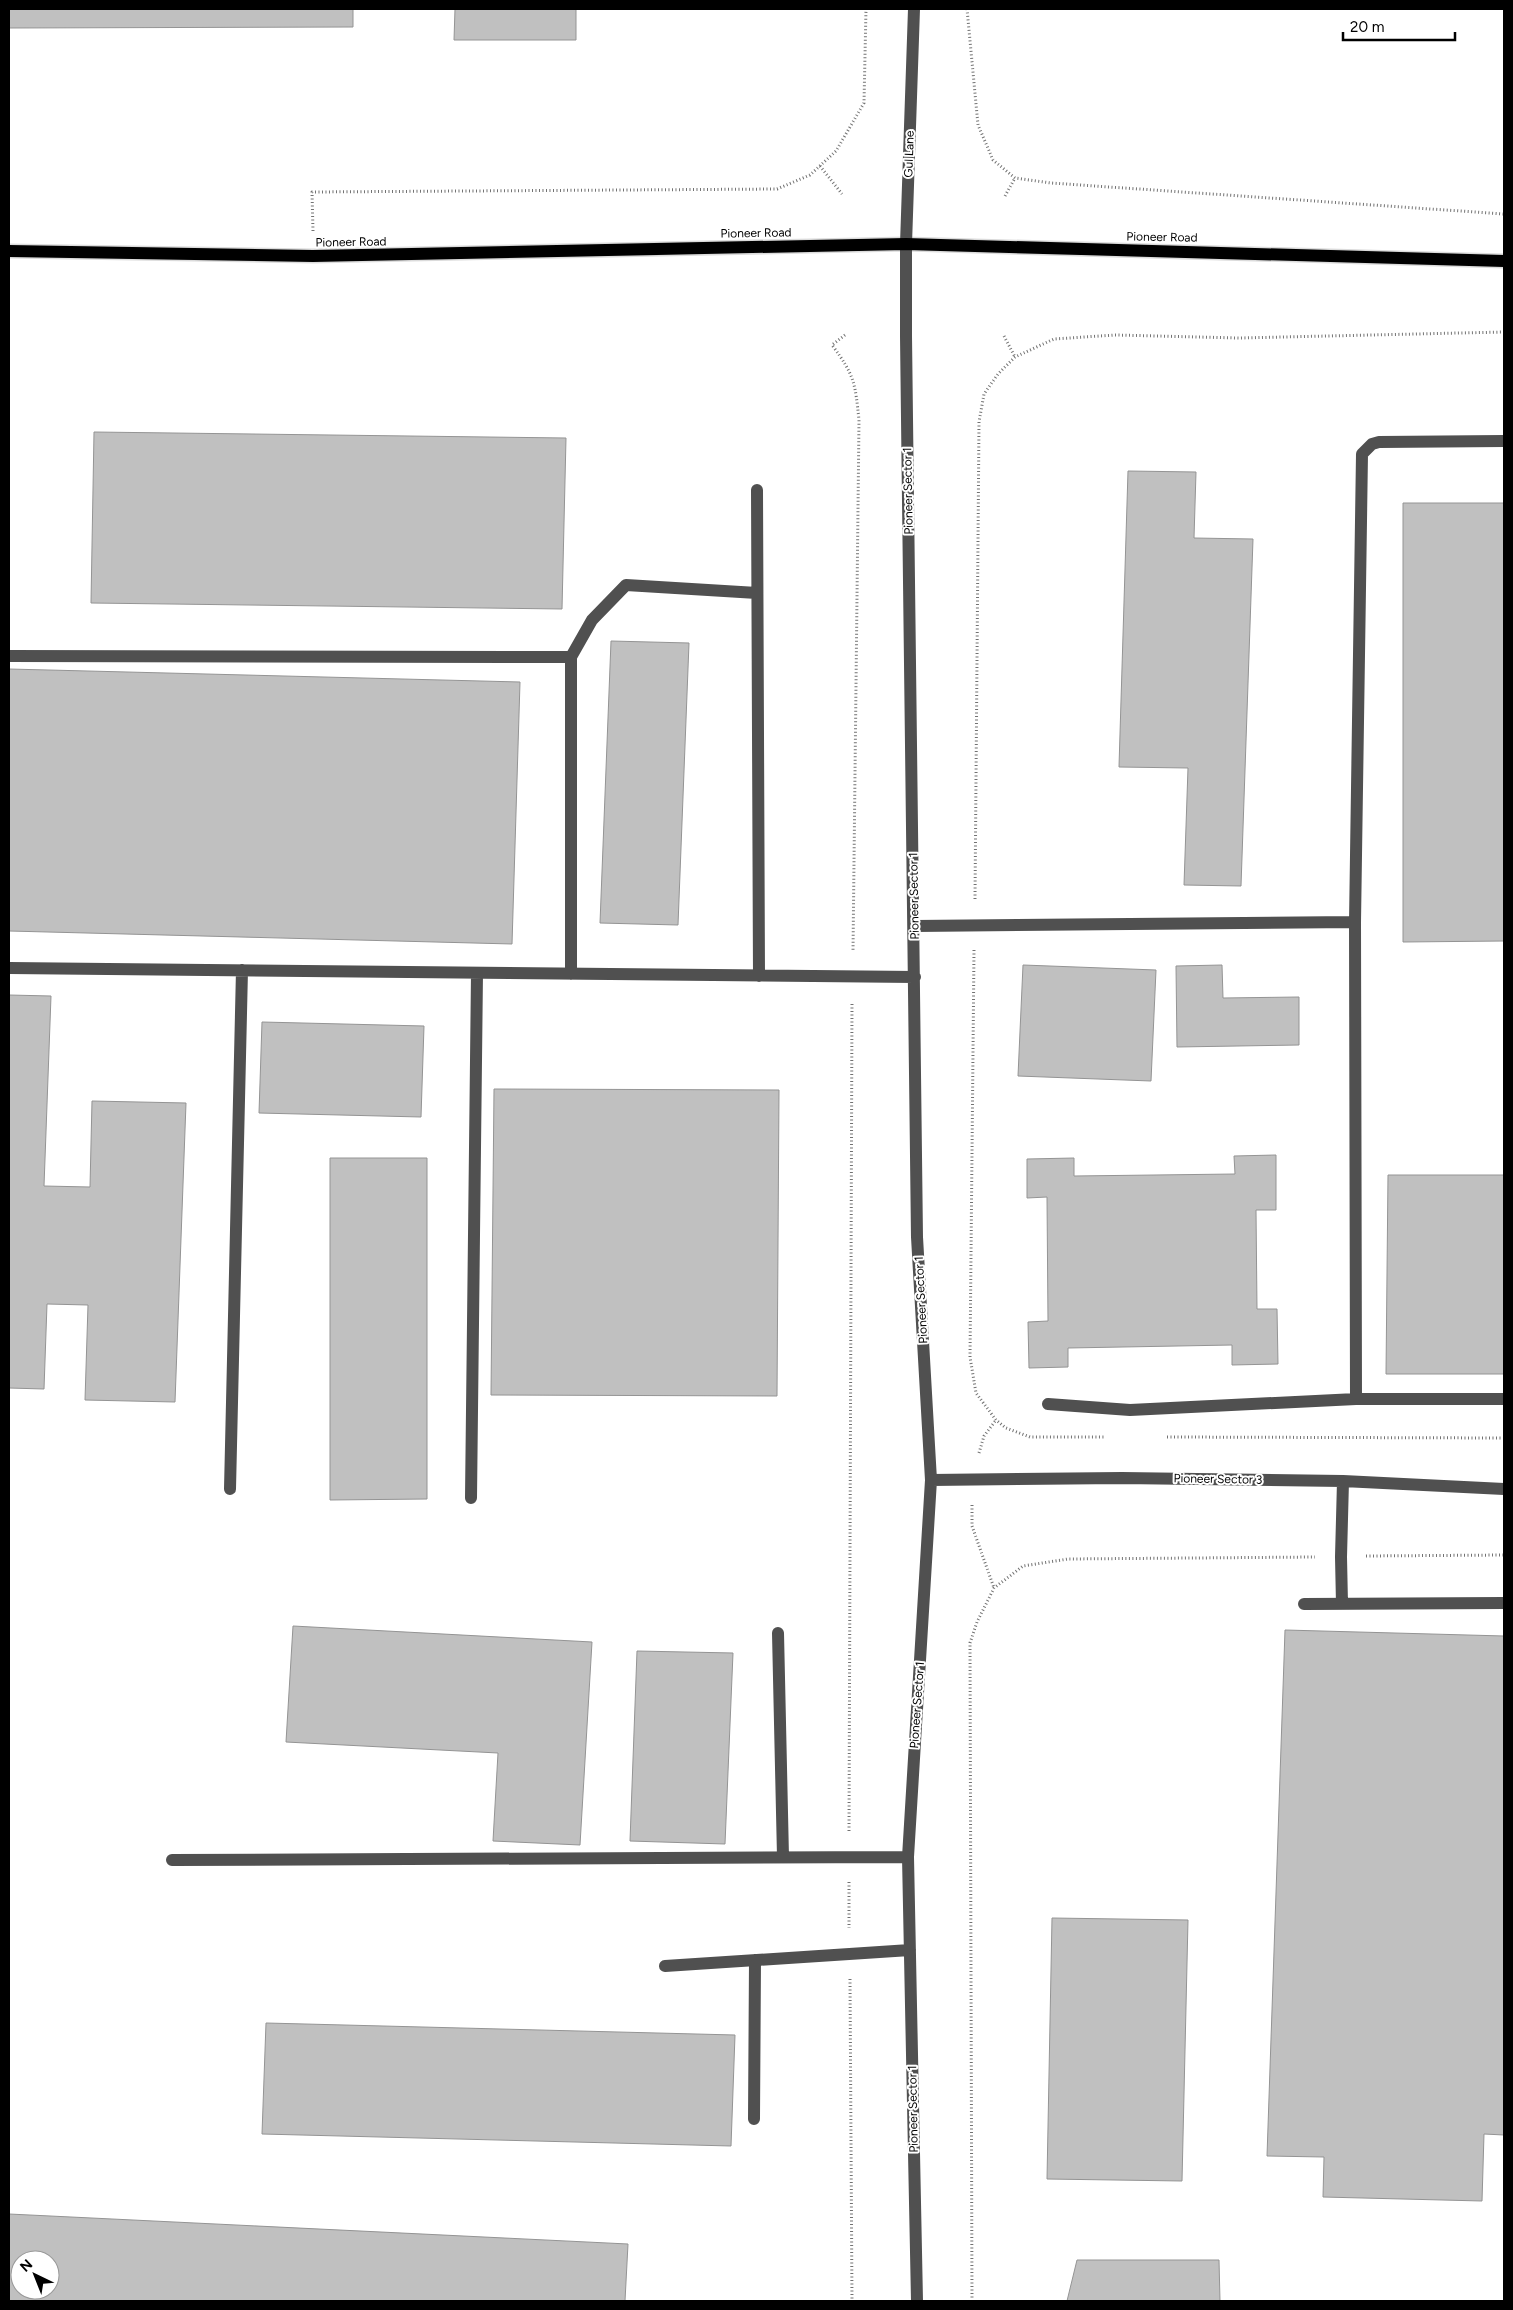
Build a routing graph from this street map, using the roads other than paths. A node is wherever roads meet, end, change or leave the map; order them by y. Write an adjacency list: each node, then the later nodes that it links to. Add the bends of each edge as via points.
1 (914, 9): 2 (street, Gul Lane)
2 (906, 244): 3 (main road, Pioneer Road, via 313,256); 4 (main road, Pioneer Road); 5 (street, Gul Lane)
3 (9, 251)
4 (1504, 260)
5 (906, 299): 12 (street, Pioneer Sector 1)
6 (1504, 442): 11 (street, via 1379,442 1362,454)
7 (757, 490): 8 (street)
8 (757, 593): 10 (street, via 626,585 592,620); 17 (street)
9 (9, 656): 10 (street)
10 (571, 657): 16 (street)
11 (1355, 922): 12 (street); 19 (street)
12 (915, 926): 18 (street, Pioneer Sector 1)
13 (9, 968): 14 (street)
14 (242, 970): 15 (street); 25 (street)
15 (477, 973): 16 (street); 26 (street)
16 (571, 974): 17 (street)
17 (758, 976): 18 (street)
18 (915, 977): 22 (street, Pioneer Sector 1, via 917,1238)
19 (1356, 1399): 20 (street); 21 (street, via 1130,1410)
20 (1504, 1399)
21 (1048, 1404)
22 (931, 1480): 23 (street, Pioneer Sector 3); 32 (street, Pioneer Sector 1)
23 (1344, 1481): 24 (street, Pioneer Sector 3); 29 (street)
24 (1504, 1489)
25 (230, 1490)
26 (471, 1498)
27 (1504, 1603): 29 (street)
28 (1304, 1604): 29 (street)
29 (1342, 1604)
30 (778, 1633): 31 (street)
31 (783, 1857): 32 (street); 33 (street)
32 (908, 1857): 34 (street, Pioneer Sector 1)
33 (172, 1860)
34 (910, 1950): 35 (street); 38 (street, Pioneer Sector 1)
35 (756, 1960): 36 (street); 37 (street)
36 (665, 1966)
37 (754, 2119)
38 (917, 2301)

